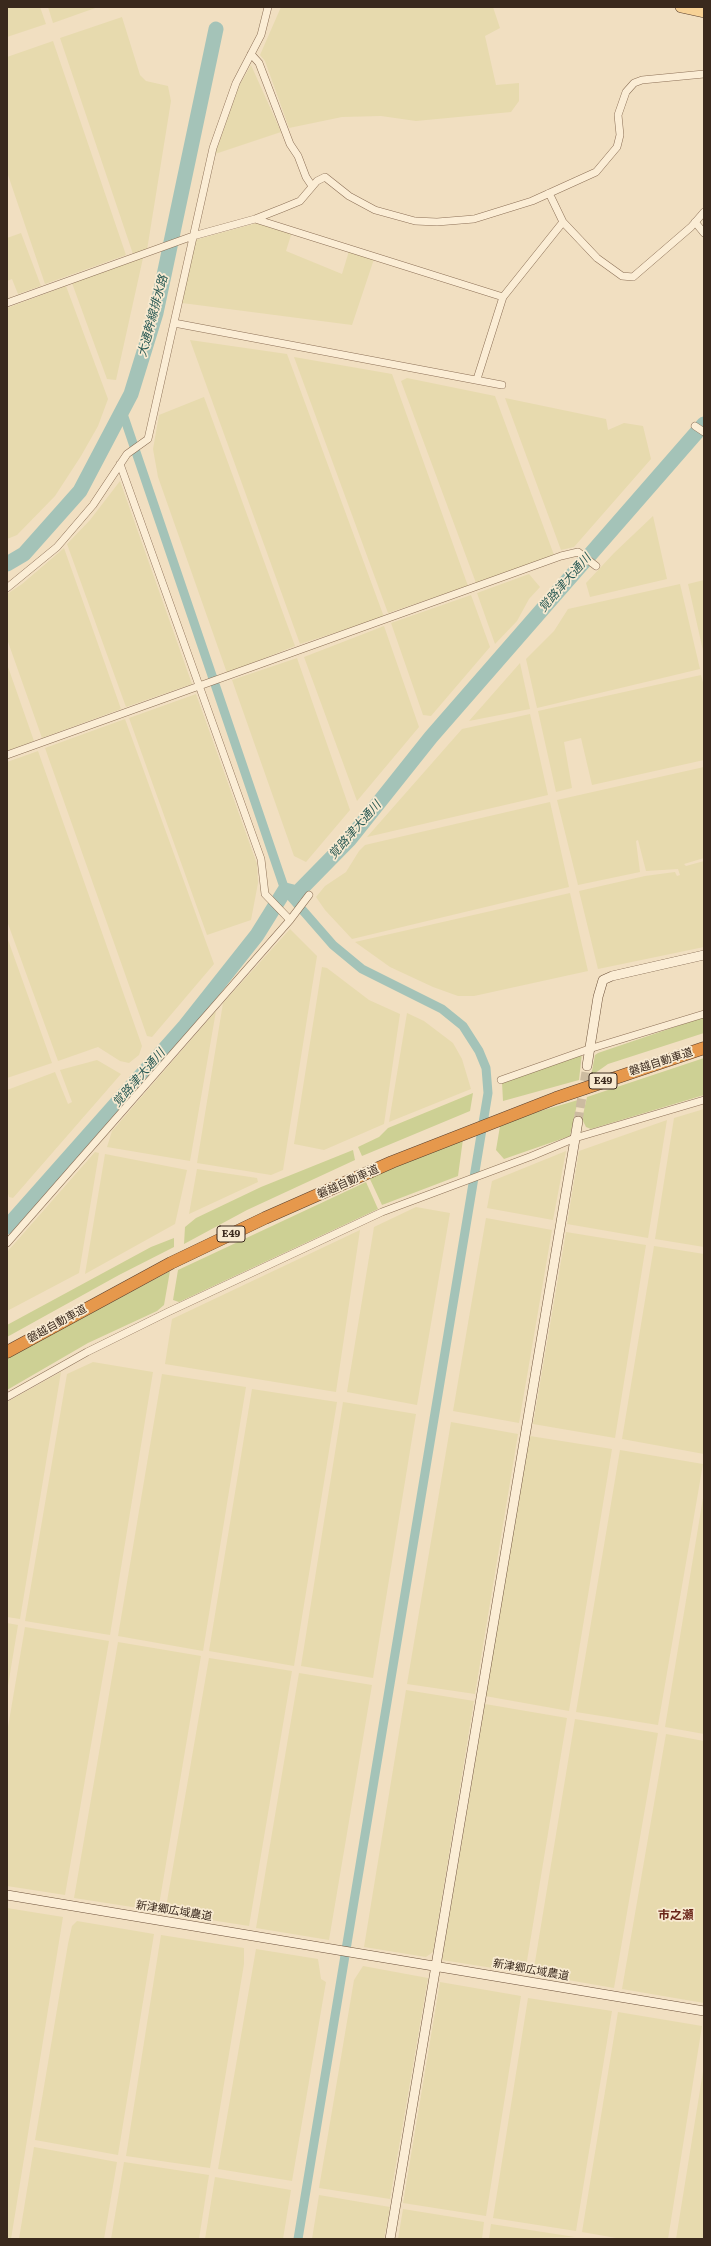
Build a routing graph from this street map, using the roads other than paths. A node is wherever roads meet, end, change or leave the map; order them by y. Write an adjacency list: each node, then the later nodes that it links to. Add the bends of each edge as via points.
1 (268, 7): 4 (street, via 261,35)
2 (681, 7): 3 (main road)
3 (704, 12)
4 (251, 54): 6 (street, via 259,63 290,144); 13 (street, via 236,83 213,148)
5 (704, 74): 7 (street, via 634,83 626,92 618,115 620,135 616,147 596,172)
6 (312, 186): 7 (street, via 326,177 349,196 375,210 415,221 437,222 474,218 532,202); 9 (street, via 300,201)
7 (549, 193): 10 (street)
8 (704, 212): 11 (street)
9 (255, 219): 13 (street); 14 (street)
10 (563, 222): 11 (street, via 596,258 622,276 633,277); 14 (street)
11 (695, 222): 12 (street)
12 (704, 233)
13 (190, 237): 15 (street); 16 (street)
14 (503, 297): 17 (street)
15 (7, 302)
16 (174, 323): 17 (street); 21 (street, via 148,439 127,454)
17 (477, 379): 18 (street)
18 (502, 385)
19 (695, 426): 20 (street)
20 (704, 432)
21 (120, 464): 23 (street, via 93,505 62,541); 24 (street)
22 (593, 564): 24 (street, via 578,552 561,556)
23 (7, 588)
24 (202, 686): 25 (street); 27 (street, via 262,859 265,894)
25 (7, 755)
26 (309, 895): 27 (street)
27 (287, 918): 37 (street)
28 (704, 955): 31 (street, via 604,980 598,997)
29 (704, 1014): 31 (street)
30 (704, 1048): 38 (highway, 磐越自動車道 / E49, via 591,1085 392,1162 171,1263)
31 (589, 1049): 32 (street); 33 (street)
32 (587, 1066)
33 (500, 1080)
34 (704, 1100): 36 (street)
35 (578, 1121): 36 (street)
36 (575, 1138): 39 (street, via 382,1212 168,1312 87,1352); 41 (street)
37 (7, 1243)
38 (7, 1352)
39 (7, 1397)
40 (7, 1895): 41 (street, 新津郷広域農道)
41 (436, 1965): 42 (street, 新津郷広域農道); 43 (street)
42 (704, 2011)
43 (390, 2239)

